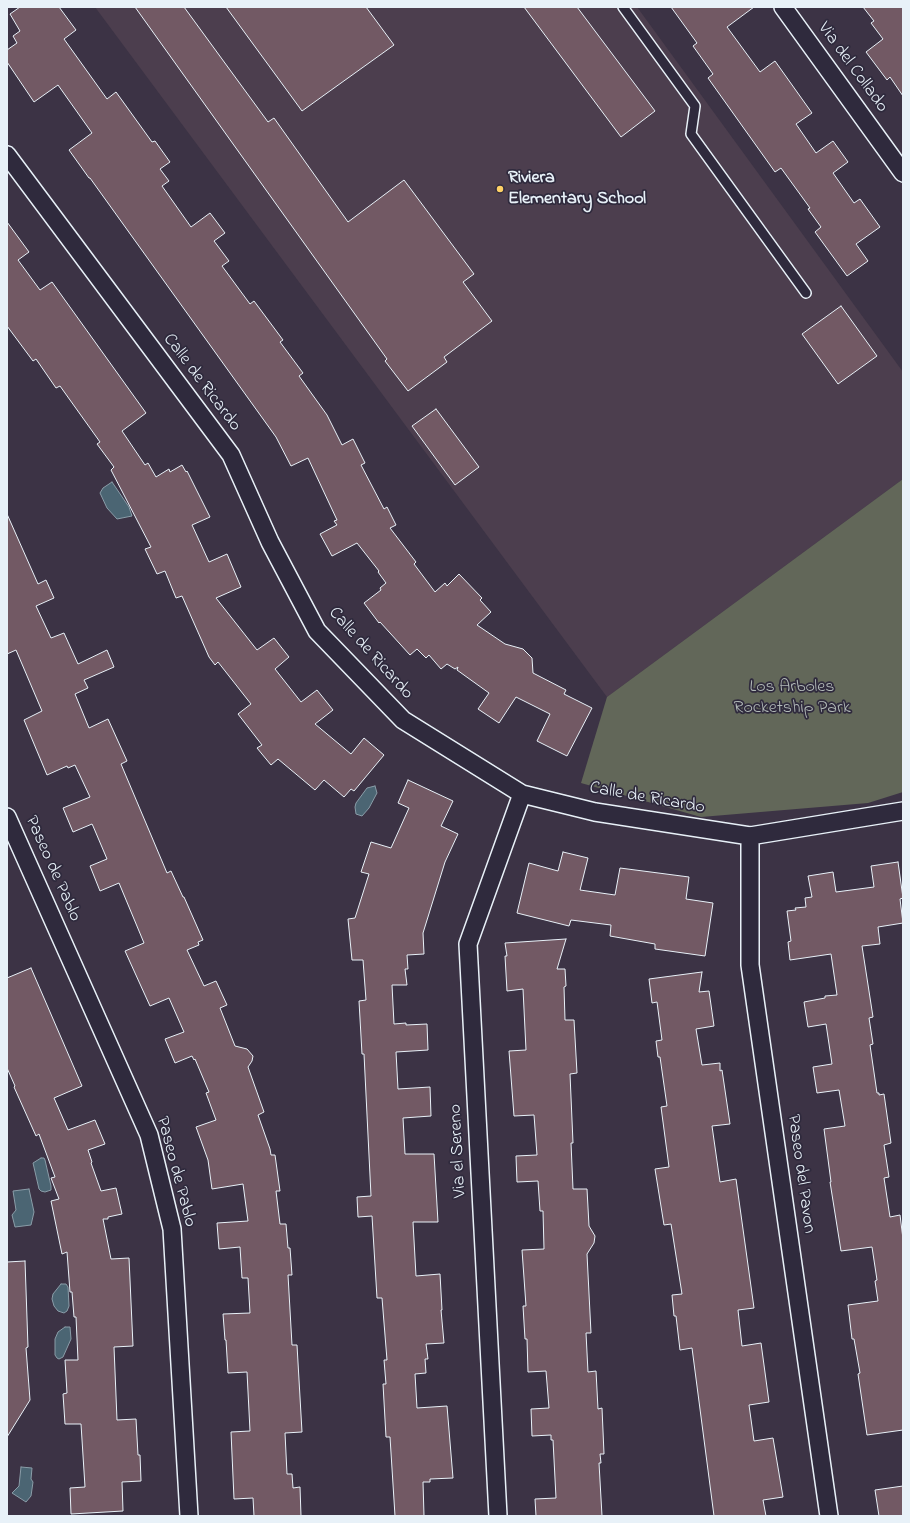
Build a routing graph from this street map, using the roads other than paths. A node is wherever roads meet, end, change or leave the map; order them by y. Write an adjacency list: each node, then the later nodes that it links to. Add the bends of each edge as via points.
1 (623, 7): 5 (lane, via 695,106 691,134)
2 (783, 7): 4 (street, Via del Collado)
3 (7, 155): 6 (street, Calle de Ricardo, via 231,456 270,542 317,631 403,720)
4 (903, 173)
5 (806, 293)
6 (522, 794): 9 (street, Calle de Ricardo, via 595,812); 11 (street, Via el Sereno, via 468,944)
7 (903, 811): 9 (street, Calle de Ricardo)
8 (7, 817): 10 (street, Paseo de Pablo, via 148,1135 172,1229)
9 (750, 836): 12 (street, Paseo del Pavon, via 750,965)
10 (189, 1516)
11 (498, 1516)
12 (828, 1516)

